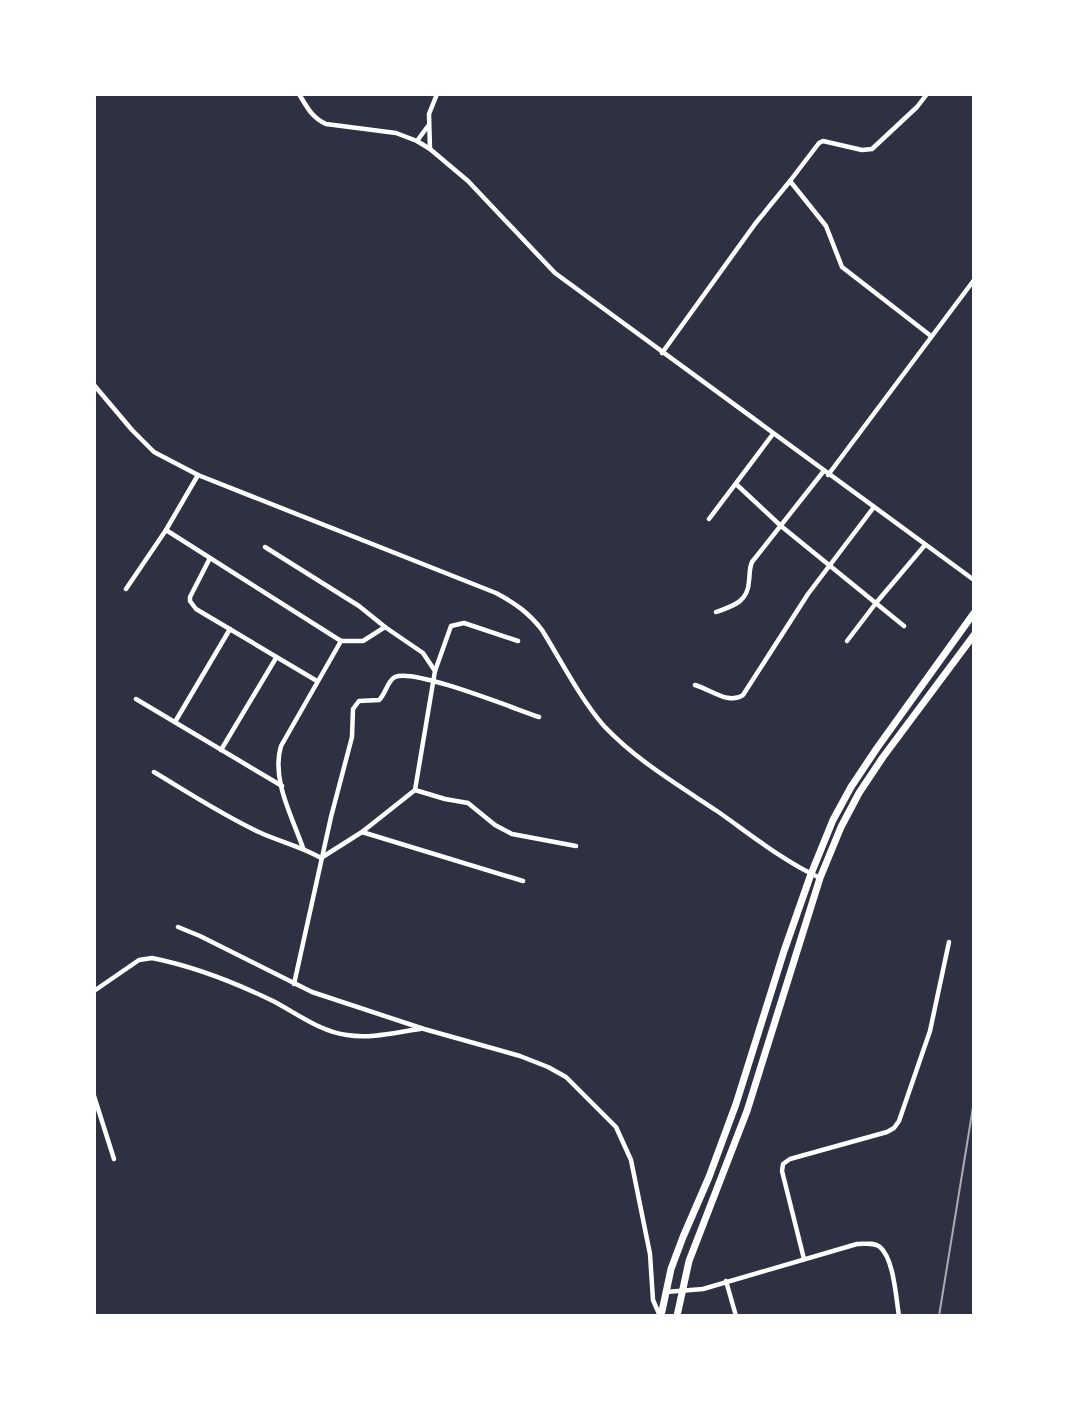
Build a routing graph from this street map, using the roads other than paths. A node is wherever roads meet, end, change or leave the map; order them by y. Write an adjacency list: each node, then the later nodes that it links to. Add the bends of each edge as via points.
1 (299, 94): 5 (street, via 313,116 326,124 382,130)
2 (437, 94): 4 (street)
3 (927, 94): 7 (street, via 872,149 819,142)
4 (428, 126): 5 (street); 6 (street)
5 (417, 141): 6 (street)
6 (430, 149): 10 (street, via 451,165 546,265)
7 (790, 181): 9 (street, via 826,226 842,267); 10 (street)
8 (974, 280): 9 (street)
9 (931, 336): 13 (street)
10 (662, 353): 12 (street)
11 (94, 385): 14 (street, via 154,452)
12 (773, 434): 13 (street); 15 (street)
13 (826, 473): 16 (street); 18 (street)
14 (198, 475): 19 (street); 52 (street, via 496,593 517,605 535,620 602,724 617,738)
15 (736, 484): 17 (street); 18 (street)
16 (874, 507): 20 (street); 23 (street)
17 (709, 519)
18 (781, 526): 23 (street); 27 (street, via 752,562 742,600)
19 (166, 530): 22 (street); 25 (street)
20 (925, 544): 24 (street); 26 (street)
21 (265, 547): 30 (street, via 360,606)
22 (210, 558): 31 (street, via 190,601 196,609); 33 (street)
23 (828, 565): 26 (street); 40 (street, via 743,694 730,700)
24 (974, 580)
25 (126, 589)
26 (876, 603): 29 (street); 35 (street)
27 (716, 612)
28 (974, 613): 52 (main road, via 851,787)
29 (904, 626)
30 (385, 627): 33 (street, via 363,641); 37 (street, via 423,653)
31 (230, 629): 36 (street); 43 (street)
32 (974, 635): 53 (main road, via 860,793)
33 (341, 641): 39 (street)
34 (518, 641): 37 (street, via 458,623 451,626)
35 (847, 641)
36 (276, 658): 39 (street); 44 (street)
37 (435, 671): 38 (street)
38 (433, 680): 42 (street); 47 (street); 51 (street, via 396,676 379,700 359,701 355,705 352,737)
39 (317, 681): 46 (street, via 281,746 277,759)
40 (696, 685)
41 (136, 699): 43 (street)
42 (539, 717)
43 (175, 722): 44 (street)
44 (221, 750): 46 (street)
45 (154, 772): 50 (street, via 255,830)
46 (282, 786): 50 (street)
47 (415, 790): 48 (street); 49 (street, via 468,803 512,834)
48 (362, 832): 51 (street); 54 (street)
49 (576, 846)
50 (303, 848): 51 (street)
51 (321, 858): 57 (street)
52 (811, 874): 53 (street); 64 (main road, via 736,1104 671,1269)
53 (820, 878): 65 (main road, via 747,1111 700,1230)
54 (523, 881)
55 (178, 927): 57 (street)
56 (950, 942): 62 (street, via 930,1031 894,1128 790,1158 783,1164)
57 (294, 984): 59 (street)
58 (94, 990): 59 (street, via 139,960 152,958 230,982 347,1035)
59 (424, 1029): 66 (street, via 548,1067 580,1089 616,1127 631,1160 650,1254 653,1300)
60 (94, 1096): 61 (street)
61 (114, 1159)
62 (804, 1259): 63 (street); 69 (street, via 857,1244 879,1246 889,1258)
63 (726, 1281): 65 (street); 68 (street)
64 (666, 1292): 65 (street); 66 (main road)
65 (681, 1292): 67 (main road)
66 (660, 1316)
67 (677, 1316)
68 (736, 1316)
69 (900, 1316)

